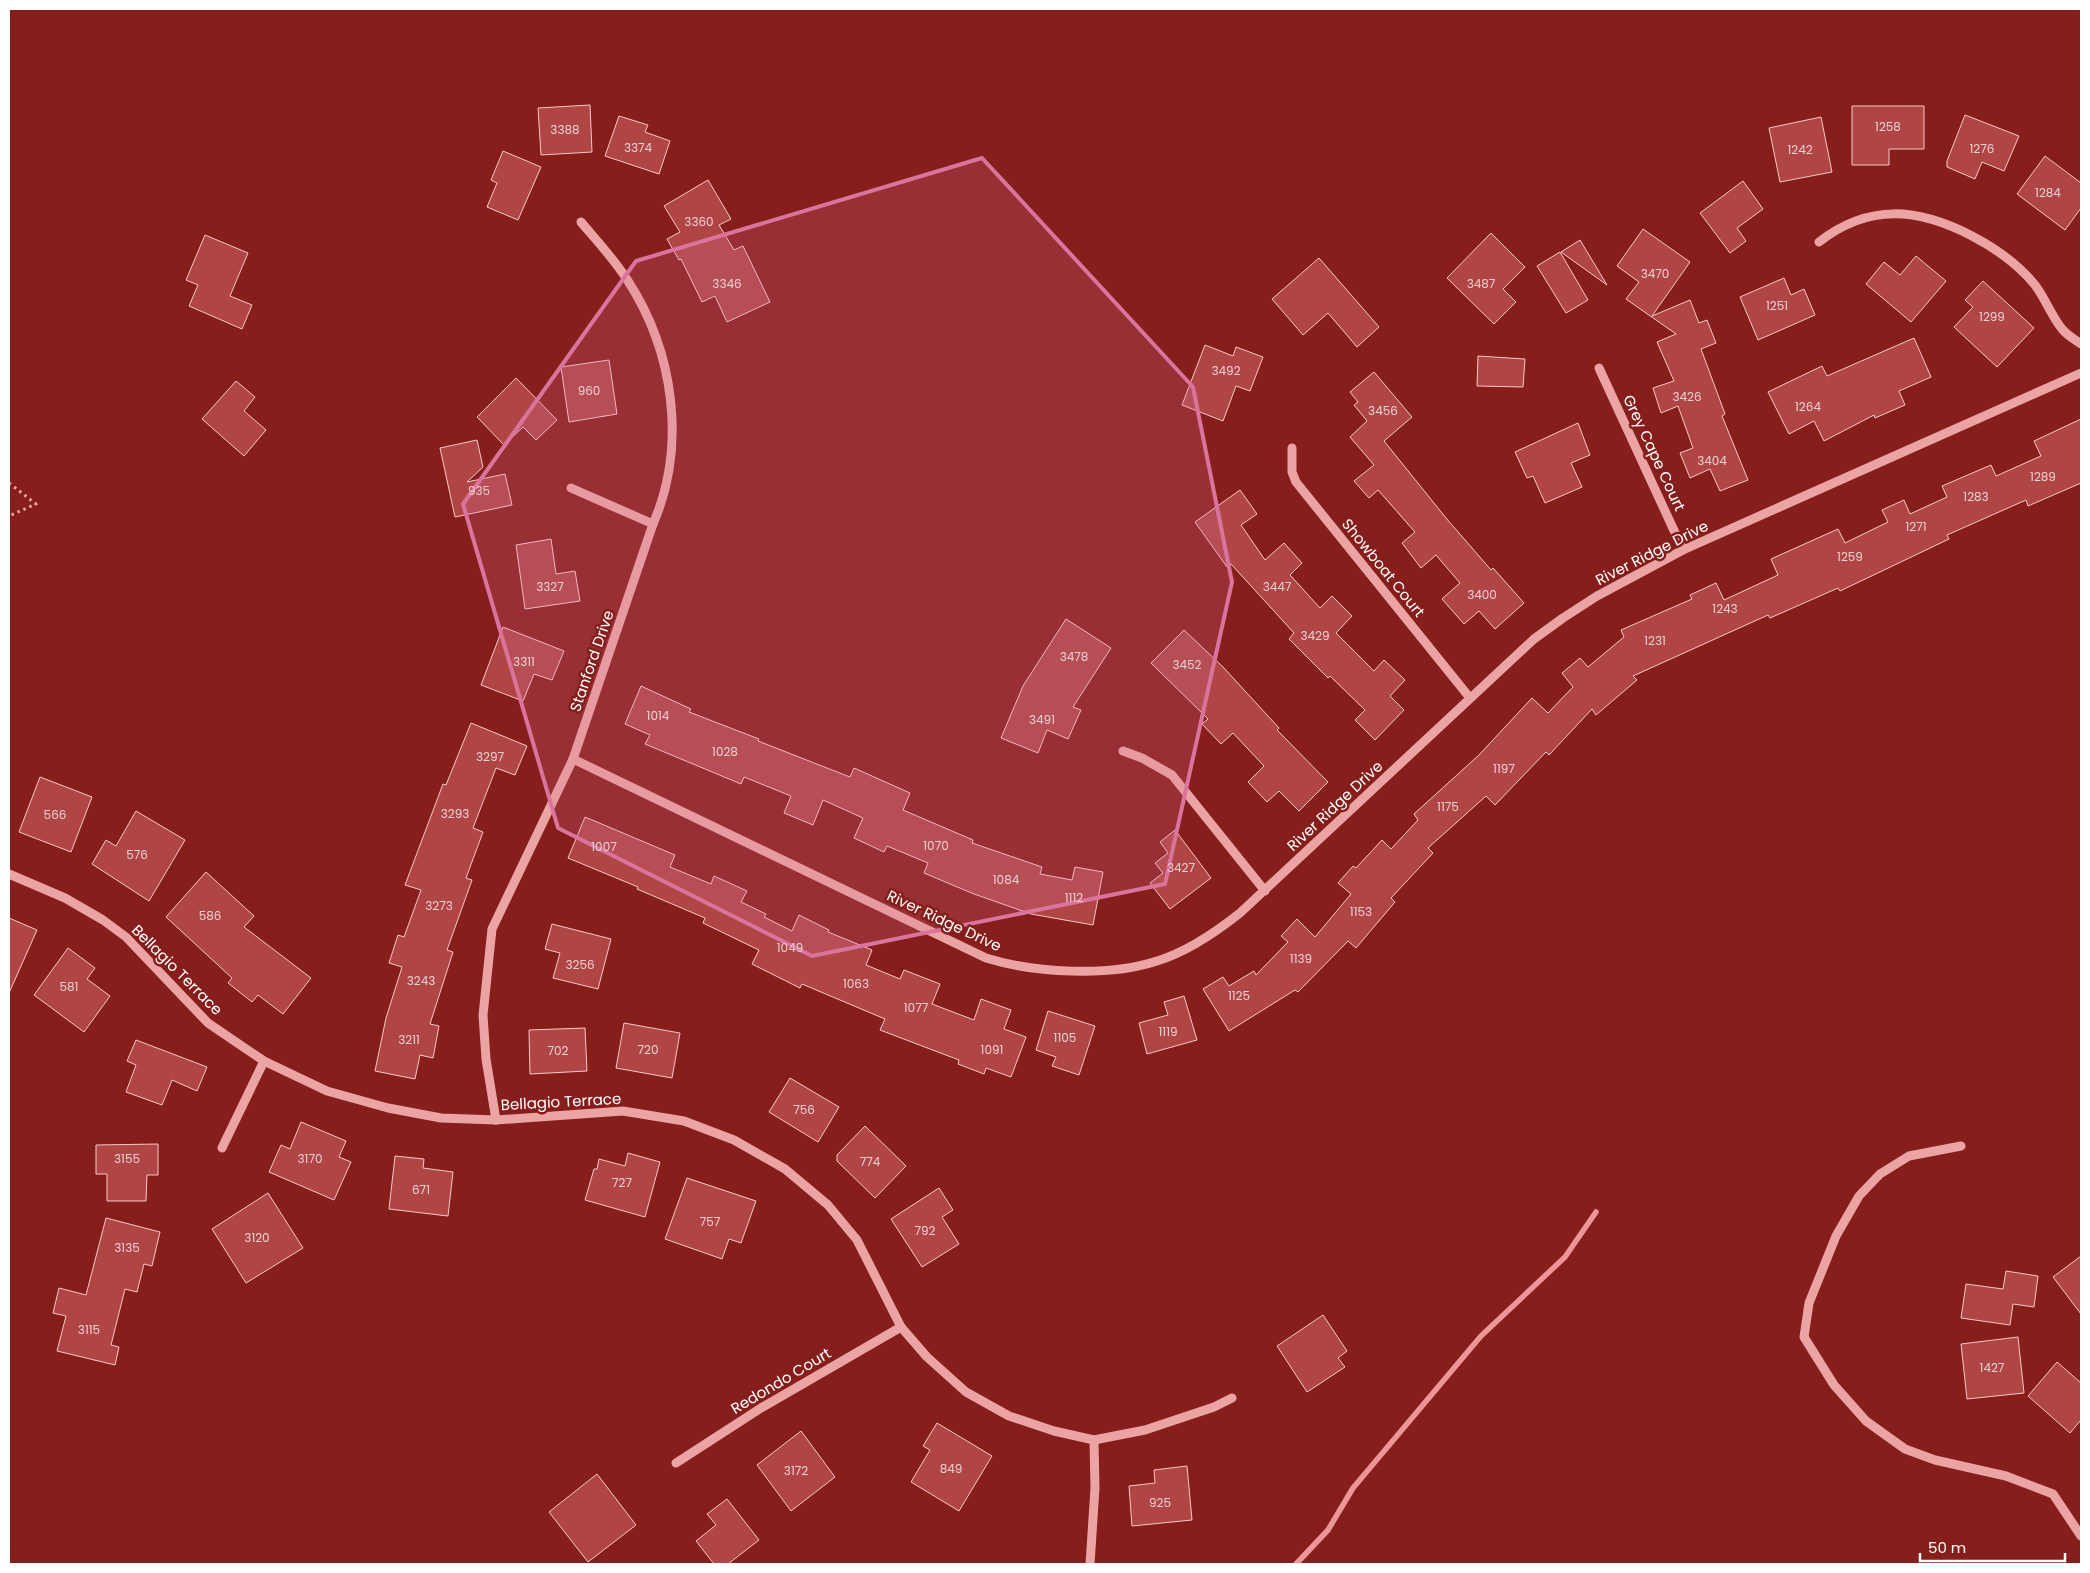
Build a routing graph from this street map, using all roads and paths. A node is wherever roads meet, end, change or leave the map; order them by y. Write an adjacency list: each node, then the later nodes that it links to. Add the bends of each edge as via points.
1 (580, 222): 10 (street, Stanford Drive, via 628,281 649,320 665,366 672,408 672,448 667,484)
2 (1819, 242): 3 (street, via 1857,219 1894,213 1931,218 1952,226 1984,243 2020,270 2035,285 2063,330)
3 (2081, 344)
4 (1600, 368): 11 (street, Grey Cape Court)
5 (2081, 373): 11 (street, River Ridge Drive)
6 (1292, 448): 12 (street, Showboat Court, via 1292,472 1296,482)
7 (9, 483): 9 (path, via 36,504)
8 (571, 488): 10 (street)
9 (9, 516)
10 (653, 524): 14 (street, Stanford Drive)
11 (1683, 550): 12 (street, River Ridge Drive, via 1563,618 1534,639)
12 (1470, 698): 16 (street, River Ridge Drive)
13 (1123, 751): 16 (street, via 1172,775)
14 (573, 759): 16 (street, River Ridge Drive, via 979,955 1009,964 1082,971 1158,961 1184,950 1223,926); 18 (street, Stanford Drive, via 492,928 483,1015)
15 (9, 874): 17 (street, Bellagio Terrace, via 80,905 126,937 208,1023)
16 (1265, 891)
17 (264, 1061): 18 (street, Bellagio Terrace, via 327,1091 388,1108 441,1118); 20 (street)
18 (496, 1120): 21 (street, Bellagio Terrace, via 622,1111 684,1121 734,1140 785,1169 828,1205 857,1240)
19 (1961, 1146): 25 (street, via 1909,1156 1880,1174 1859,1196 1836,1236 1808,1303 1804,1337 1834,1385 1874,1427 1905,1449 1935,1460 2006,1476 2053,1494)
20 (222, 1148)
21 (900, 1326): 23 (street, Bellagio Terrace, via 927,1357 966,1392 1009,1416); 24 (street, Redondo Court)
22 (1232, 1398): 23 (street, Bellagio Terrace, via 1145,1430)
23 (1094, 1440): 26 (street)
24 (676, 1462)
25 (2081, 1536)
26 (1090, 1564)

